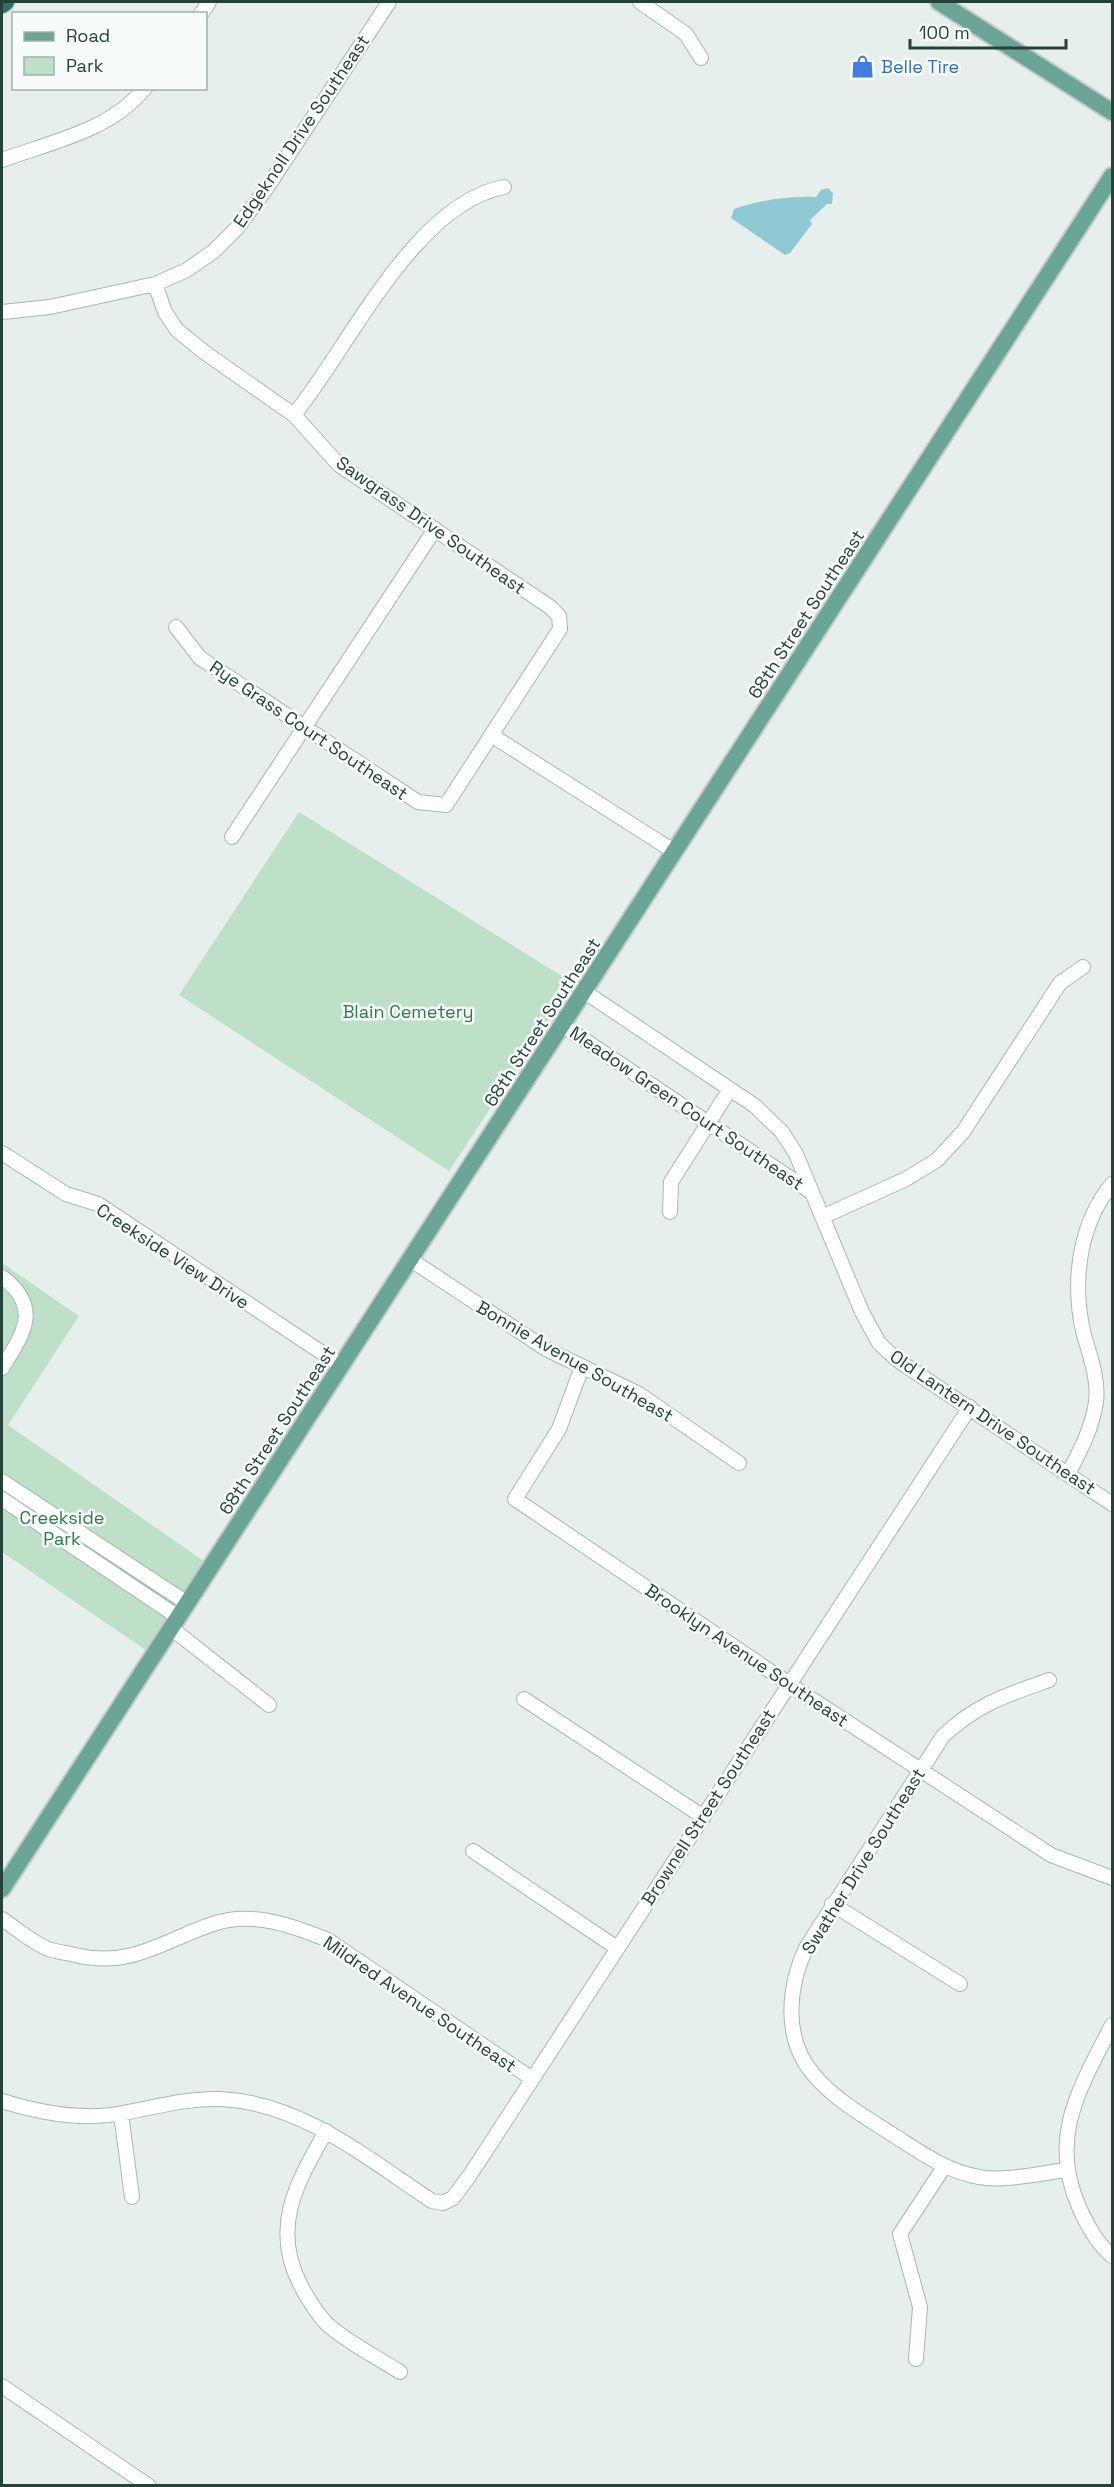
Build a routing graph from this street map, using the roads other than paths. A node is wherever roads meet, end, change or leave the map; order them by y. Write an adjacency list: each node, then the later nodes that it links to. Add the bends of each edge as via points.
1 (5, 2): 5 (highway)
2 (389, 2): 12 (street, Edgeknoll Drive Southeast, via 238,227 187,270)
3 (640, 2): 6 (street, via 687,34)
4 (939, 2): 8 (main road)
5 (2, 4)
6 (701, 58)
7 (143, 90): 9 (street, via 99,125)
8 (1113, 112)
9 (8, 158)
10 (1113, 176): 20 (main road, 68th Street Southeast)
11 (504, 188): 14 (street, via 486,191 443,218 413,246)
12 (156, 284): 13 (street, Edgeknoll Drive Southeast, via 50,307); 14 (street, Sawgrass Drive Southeast, via 165,312 177,330)
13 (2, 312)
14 (294, 415): 15 (street, Sawgrass Drive Southeast, via 339,465)
15 (435, 529): 17 (street); 18 (street, Sawgrass Drive Southeast, via 559,616 560,629)
16 (176, 627): 17 (street, Rye Grass Court Southeast, via 200,658)
17 (306, 728): 18 (street, Rye Grass Court Southeast, via 418,802 446,805); 19 (street)
18 (491, 735): 20 (street)
19 (232, 837)
20 (675, 852): 22 (main road, 68th Street Southeast)
21 (1083, 967): 30 (street, via 1060,983 963,1132 937,1160 906,1179)
22 (585, 992): 23 (main road, 68th Street Southeast); 24 (street, Old Lantern Drive Southeast)
23 (562, 1025): 25 (street, Meadow Green Court Southeast); 31 (main road, 68th Street Southeast)
24 (730, 1089): 25 (street); 28 (street, Old Lantern Drive Southeast, via 782,1132 796,1154)
25 (708, 1122): 28 (street, Meadow Green Court Southeast); 29 (street, via 671,1182)
26 (2, 1153): 33 (street, Creekside View Drive, via 66,1194 98,1204)
27 (1113, 1184): 38 (street, via 1094,1213 1082,1247 1078,1305 1091,1357 1096,1401 1086,1439)
28 (811, 1192): 30 (street, Old Lantern Drive Southeast)
29 (670, 1212)
30 (822, 1217): 36 (street, Old Lantern Drive Southeast, via 862,1312 879,1342 896,1359)
31 (411, 1260): 33 (main road, 68th Street Southeast); 34 (street, Bonnie Avenue Southeast, via 512,1328)
32 (2, 1277): 35 (street, via 22,1296 26,1308 21,1338)
33 (342, 1366): 42 (main road, 68th Street Southeast)
34 (582, 1367): 37 (street, Bonnie Avenue Southeast, via 639,1394); 44 (street, Brooklyn Avenue Southeast, via 559,1429 514,1499)
35 (2, 1368)
36 (970, 1407): 38 (street, Old Lantern Drive Southeast); 44 (street, Brownell Street Southeast)
37 (739, 1463)
38 (1068, 1474): 41 (street, Old Lantern Drive Southeast)
39 (2, 1481): 42 (street)
40 (2, 1499): 42 (street)
41 (1113, 1504)
42 (179, 1616): 46 (street); 51 (main road, 68th Street Southeast)
43 (1049, 1680): 47 (street, Swather Drive Southeast, via 994,1700 964,1716 943,1736)
44 (789, 1684): 47 (street, Brooklyn Avenue Southeast); 48 (street, Brownell Street Southeast)
45 (524, 1699): 48 (street)
46 (269, 1705)
47 (920, 1771): 50 (street, Brooklyn Avenue Southeast, via 1051,1855); 52 (street, Swather Drive Southeast)
48 (702, 1816): 54 (street, Brownell Street Southeast)
49 (473, 1851): 54 (street)
50 (1113, 1878)
51 (2, 1888)
52 (832, 1904): 55 (street); 61 (street, Swather Drive Southeast, via 796,1969 790,2008 802,2053 812,2074 832,2093)
53 (2, 1919): 57 (street, Mildred Avenue Southeast, via 49,1949 105,1959 128,1958 217,1922 262,1920 298,1927 328,1940)
54 (617, 1948): 57 (street, Brownell Street Southeast)
55 (960, 1984)
56 (1113, 2025): 62 (street, via 1081,2086 1070,2119)
57 (531, 2078): 60 (street, Brownell Street Southeast, via 470,2175 453,2198 443,2204 432,2201)
58 (2, 2101): 59 (street, via 70,2115)
59 (122, 2114): 60 (street, via 158,2104 225,2099 276,2109); 63 (street)
60 (326, 2131): 66 (street, via 301,2175 288,2216 286,2235 292,2269 309,2302 327,2324)
61 (944, 2167): 62 (street, Swather Drive Southeast, via 981,2178); 65 (street, via 900,2234 920,2307)
62 (1066, 2170): 64 (street, via 1088,2226)
63 (132, 2197)
64 (1113, 2256)
65 (916, 2359)
66 (400, 2372)
67 (2, 2386): 68 (street)
68 (149, 2486)

